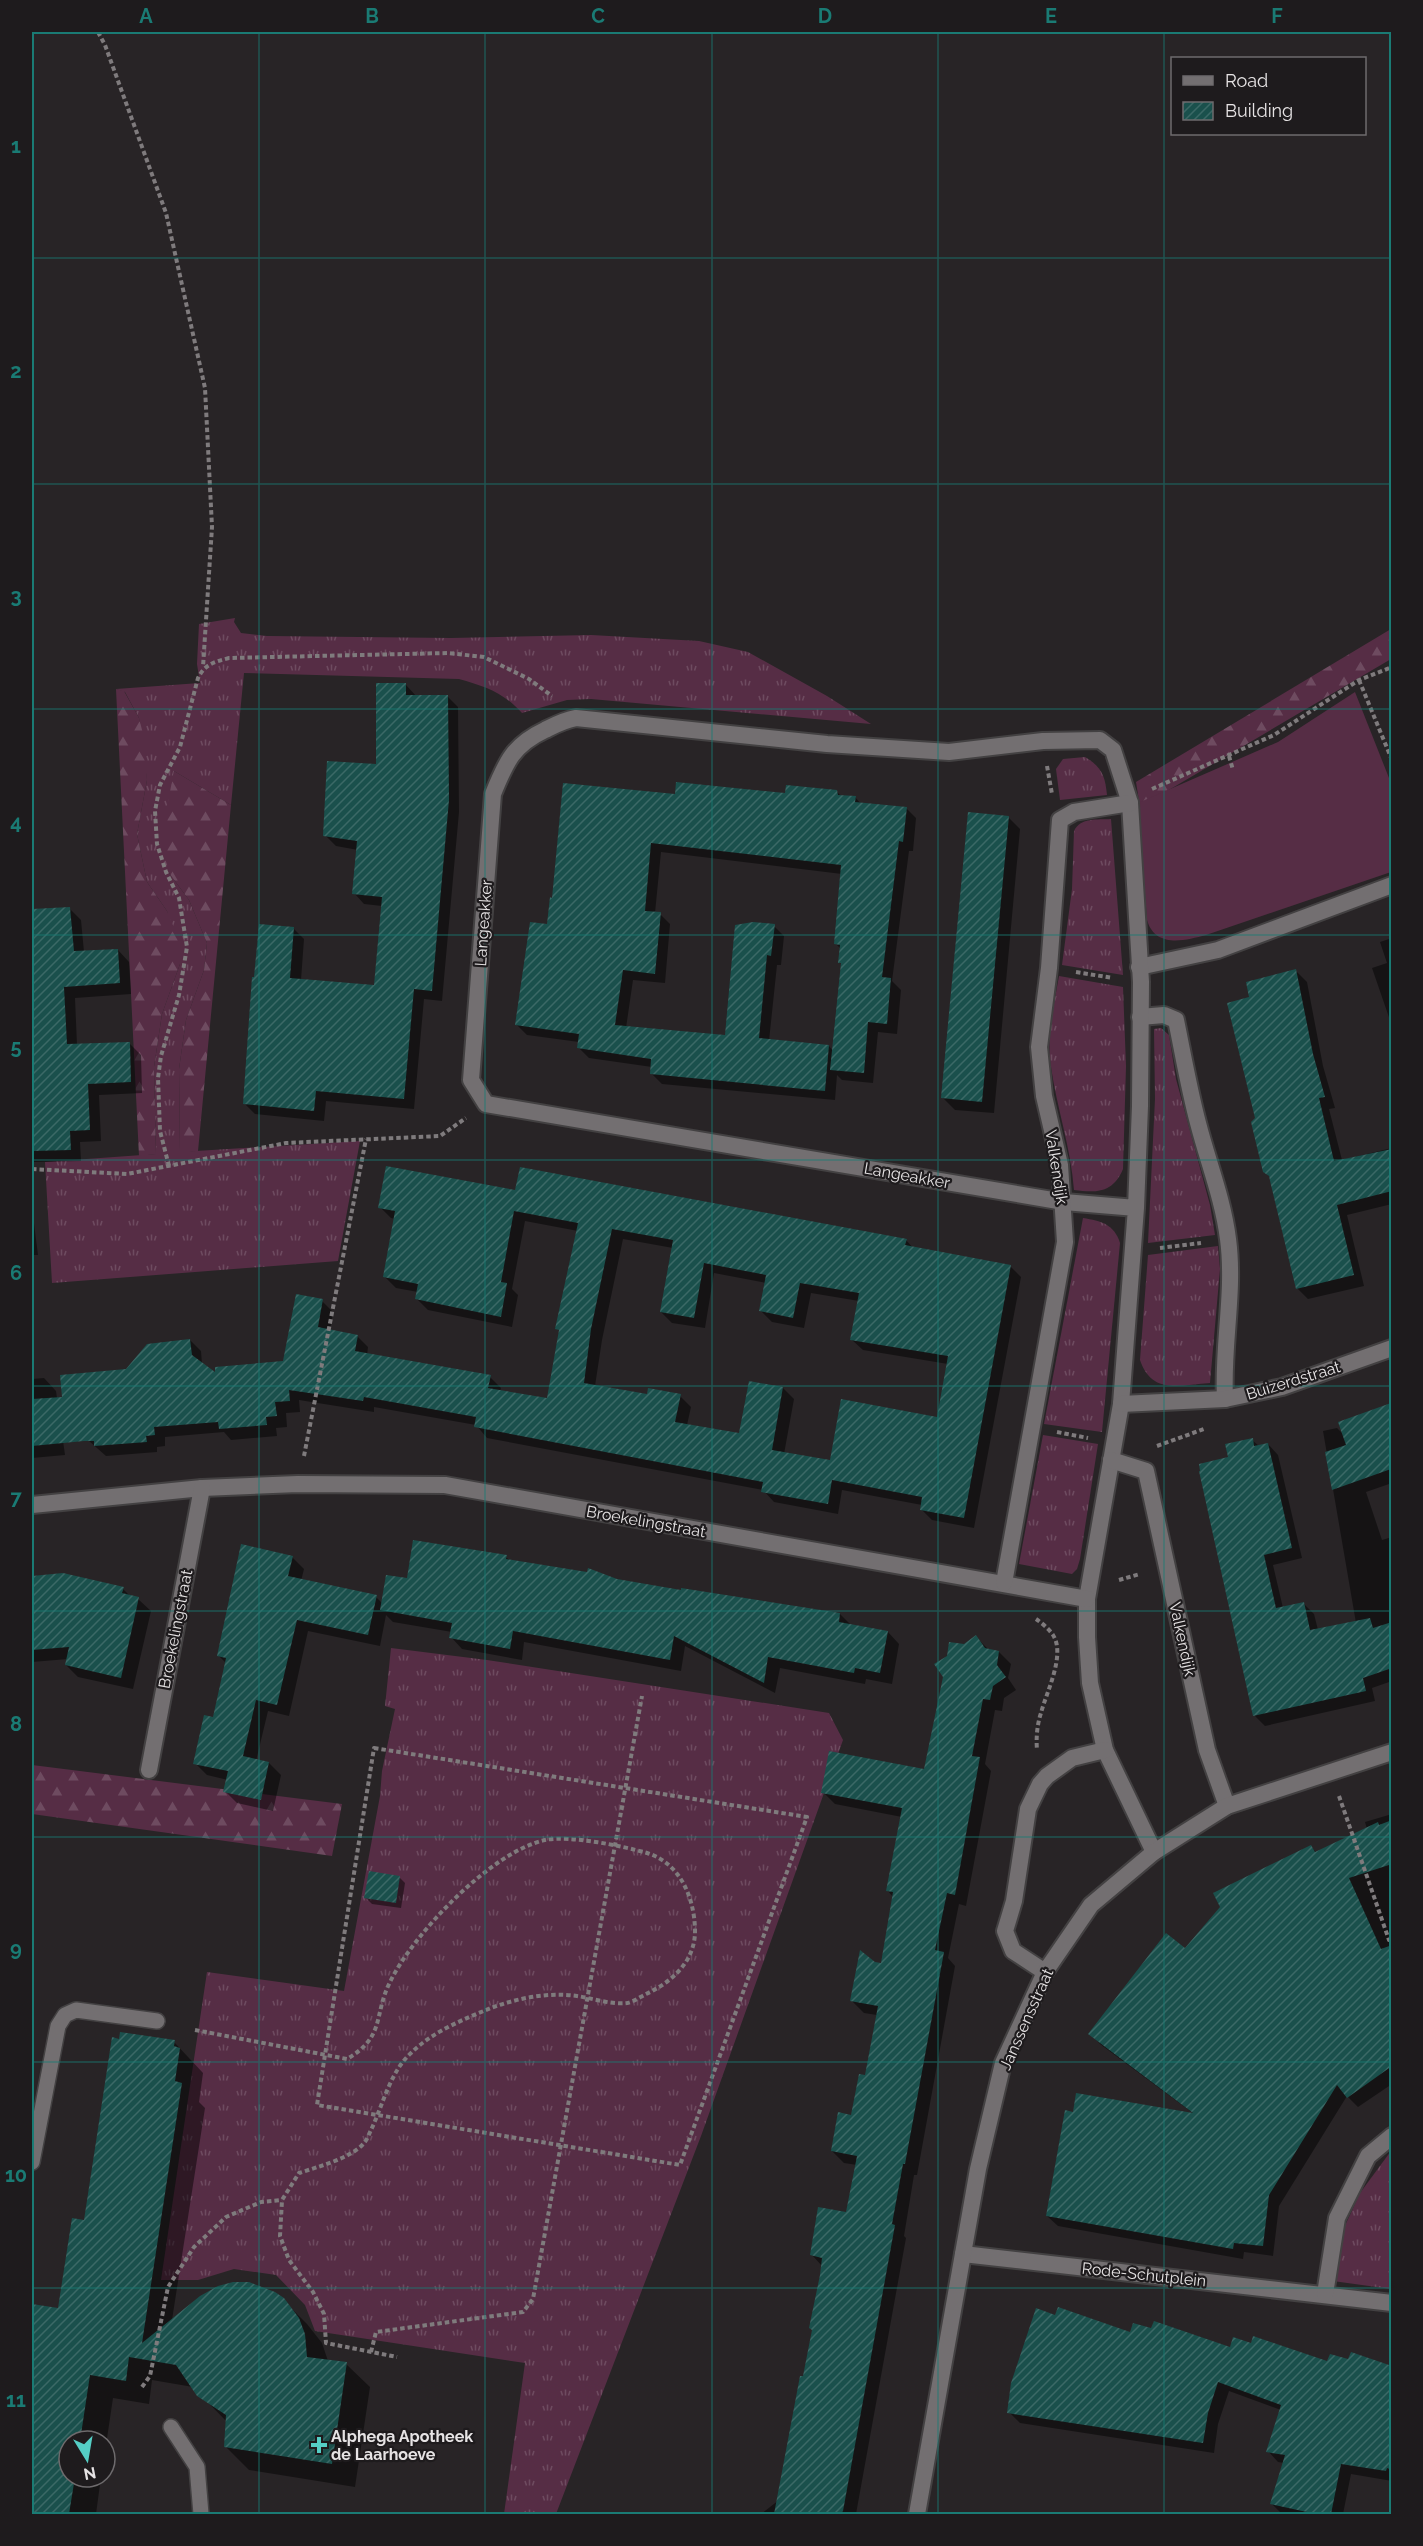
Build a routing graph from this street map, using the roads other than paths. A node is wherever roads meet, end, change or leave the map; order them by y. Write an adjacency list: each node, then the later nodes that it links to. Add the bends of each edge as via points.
1 (1130, 801): 3 (street); 5 (street, Valkendijk, via 1074,812 1060,820 1039,1047); 5 (street, Langeakker, via 1113,750 1100,740 1043,741 949,752 827,744 576,718 527,738 512,752 493,794 471,1080 486,1104)
2 (1392, 885): 3 (street)
3 (1140, 975): 4 (street)
4 (1140, 1017): 6 (street); 8 (street, via 1164,1015 1176,1020 1198,1124 1221,1204 1229,1265)
5 (1064, 1202): 6 (street, Langeakker); 13 (street, Valkendijk, via 1065,1242)
6 (1136, 1208): 9 (street)
7 (1392, 1348): 8 (street, Buizerdstraat, via 1282,1387)
8 (1225, 1399): 9 (street, Buizerdstraat)
9 (1121, 1404): 10 (street)
10 (1111, 1460): 14 (street); 18 (street, Valkendijk, via 1146,1471 1207,1750)
11 (202, 1488): 12 (street, Broekelingstraat); 13 (street, Broekelingstraat, via 445,1485); 17 (street, Broekelingstraat)
12 (32, 1505)
13 (1004, 1583): 14 (street, Broekelingstraat)
14 (1087, 1599): 15 (street, via 1090,1683)
15 (1105, 1750): 19 (street); 20 (street, via 1072,1758 1050,1773 1028,1809 1014,1901 1005,1931 1013,1951)
16 (1392, 1752): 18 (street, Janssensstraat)
17 (149, 1770)
18 (1227, 1806): 19 (street, Janssensstraat)
19 (1154, 1852): 20 (street, Janssensstraat, via 1091,1905)
20 (1045, 1972): 24 (street, Janssensstraat, via 1003,2063)
21 (157, 2021): 23 (lane, via 76,2010 65,2015 58,2026)
22 (1392, 2136): 25 (street, via 1368,2156 1337,2218)
23 (32, 2163)
24 (963, 2254): 25 (street, Rode-Schutplein); 29 (street, Janssensstraat)
25 (1325, 2294): 26 (street, Rode-Schutplein)
26 (1392, 2302)
27 (171, 2427): 28 (lane, via 197,2467)
28 (201, 2514)
29 (917, 2514)

